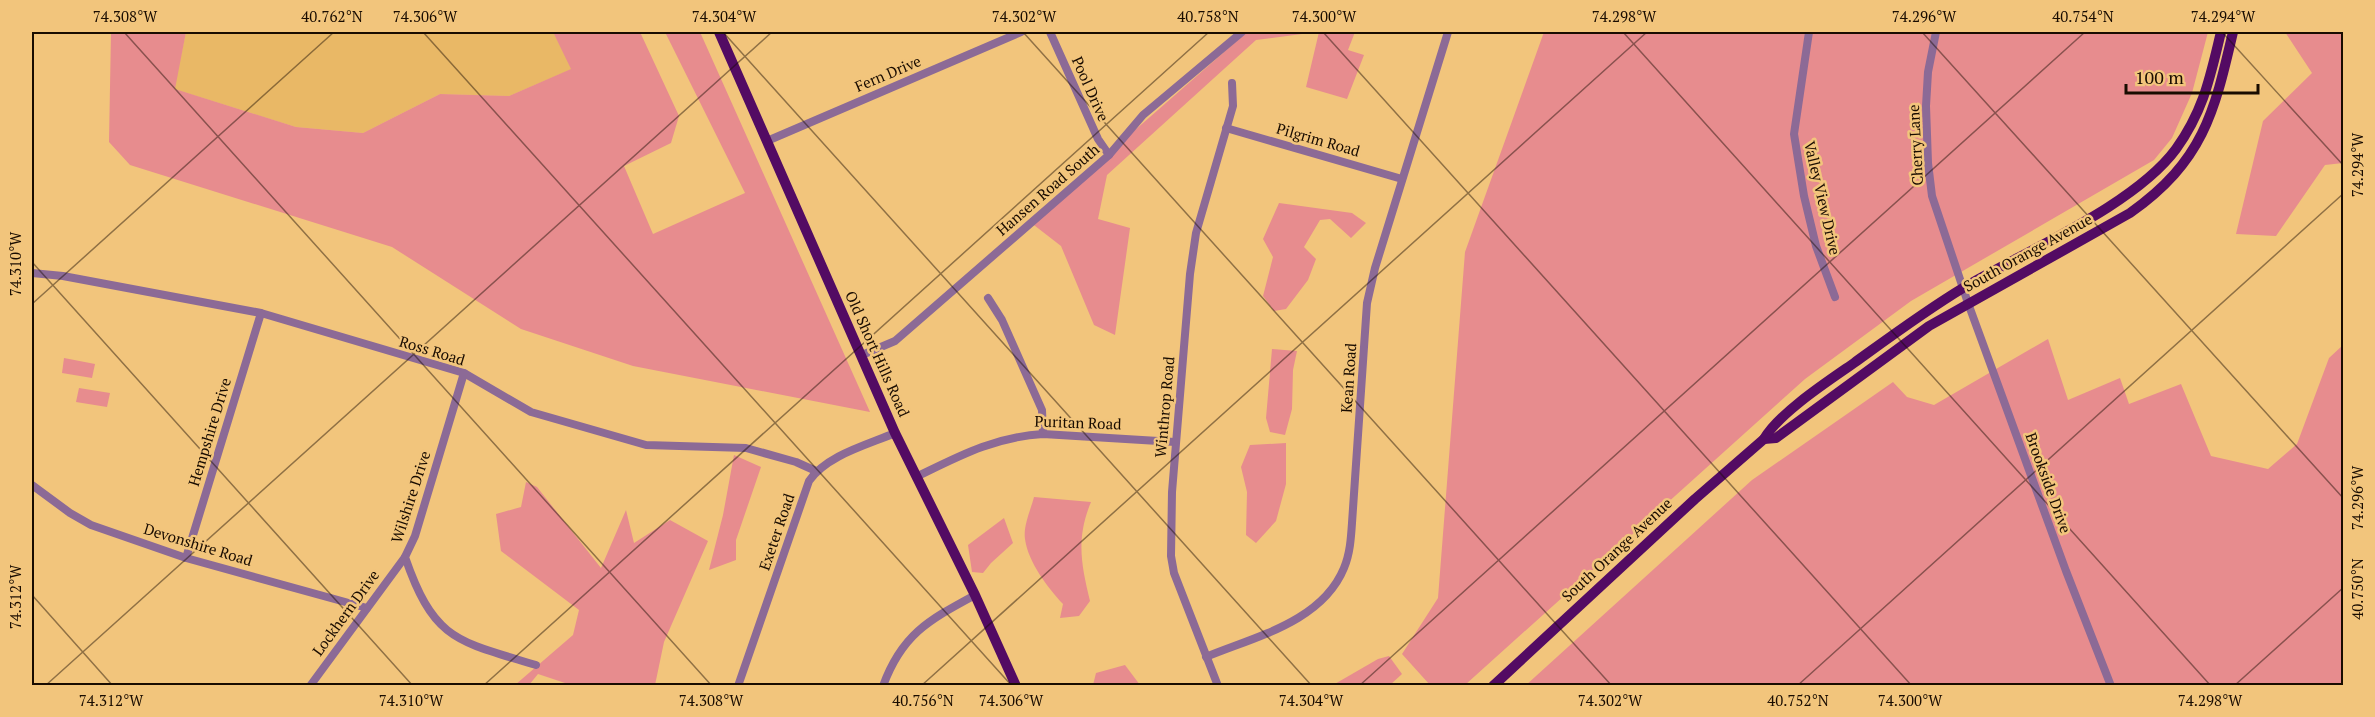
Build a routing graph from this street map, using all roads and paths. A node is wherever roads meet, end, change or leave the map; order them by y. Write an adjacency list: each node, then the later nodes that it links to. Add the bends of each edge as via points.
1 (719, 32): 12 (main road, Old Short Hills Road)
2 (1021, 32): 12 (street, Fern Drive)
3 (1050, 32): 13 (street, Pool Drive)
4 (1242, 32): 13 (street, Hansen Road South, via 1143,115)
5 (1448, 32): 16 (street, Kean Road)
6 (1809, 32): 19 (street, Valley View Drive, via 1794,134 1816,246)
7 (1936, 32): 18 (street, Cherry Lane, via 1928,72 1928,163 1932,196)
8 (2221, 32): 14 (main road, South Orange Avenue, via 2204,99)
9 (2233, 32): 15 (main road, South Orange Avenue, via 2218,97 2207,126)
10 (1232, 83): 11 (street, Winthrop Road, via 1233,106)
11 (1226, 128): 16 (street, Pilgrim Road); 28 (street, Winthrop Road, via 1196,233)
12 (766, 141): 23 (main road, Old Short Hills Road)
13 (1109, 155): 23 (street, Hansen Road South, via 895,341)
14 (2171, 155): 15 (main road); 18 (main road, South Orange Avenue, via 2128,194)
15 (2184, 164): 21 (main road, South Orange Avenue, via 2154,196 2130,213)
16 (1402, 178): 36 (street, Kean Road, via 1367,303 1352,523 1344,568 1325,598 1301,616)
17 (32, 273): 22 (street, Ross Road)
18 (1964, 288): 21 (street, Brookside Drive); 27 (main road, South Orange Avenue, via 1834,376 1771,427)
19 (1835, 297)
20 (987, 298): 26 (street, via 1002,320 1042,410)
21 (1968, 303): 27 (main road, South Orange Avenue, via 1929,326 1776,438); 44 (street, Brookside Drive)
22 (261, 313): 24 (street, Ross Road); 33 (street, Hempshire Drive)
23 (862, 355): 25 (main road, Old Short Hills Road)
24 (464, 374): 29 (street, Ross Road, via 531,412 587,429 646,445 746,448); 32 (street, Wilshire Drive, via 415,536)
25 (895, 433): 29 (street); 30 (main road, Old Short Hills Road)
26 (1044, 434): 28 (street, Puritan Road); 30 (street, Puritan Road, via 994,441)
27 (1764, 439): 43 (main road, South Orange Avenue)
28 (1175, 442): 36 (street, Winthrop Road, via 1171,556)
29 (816, 471): 39 (street, Exeter Road, via 807,487)
30 (916, 477): 34 (main road, Old Short Hills Road)
31 (32, 485): 33 (street, Devonshire Road, via 92,525)
32 (405, 557): 35 (street, Lockhern Drive); 37 (street, Wilshire Drive, via 423,602 443,628 477,647)
33 (186, 558): 35 (street, Devonshire Road)
34 (975, 595): 40 (street, via 917,631 894,658); 41 (main road, Old Short Hills Road)
35 (367, 608): 38 (street, Lockhern Drive)
36 (1206, 657): 42 (street, Winthrop Road)
37 (536, 665)
38 (310, 686)
39 (738, 686)
40 (883, 686)
41 (1016, 686)
42 (1218, 686)
43 (1493, 686)
44 (2111, 686)

